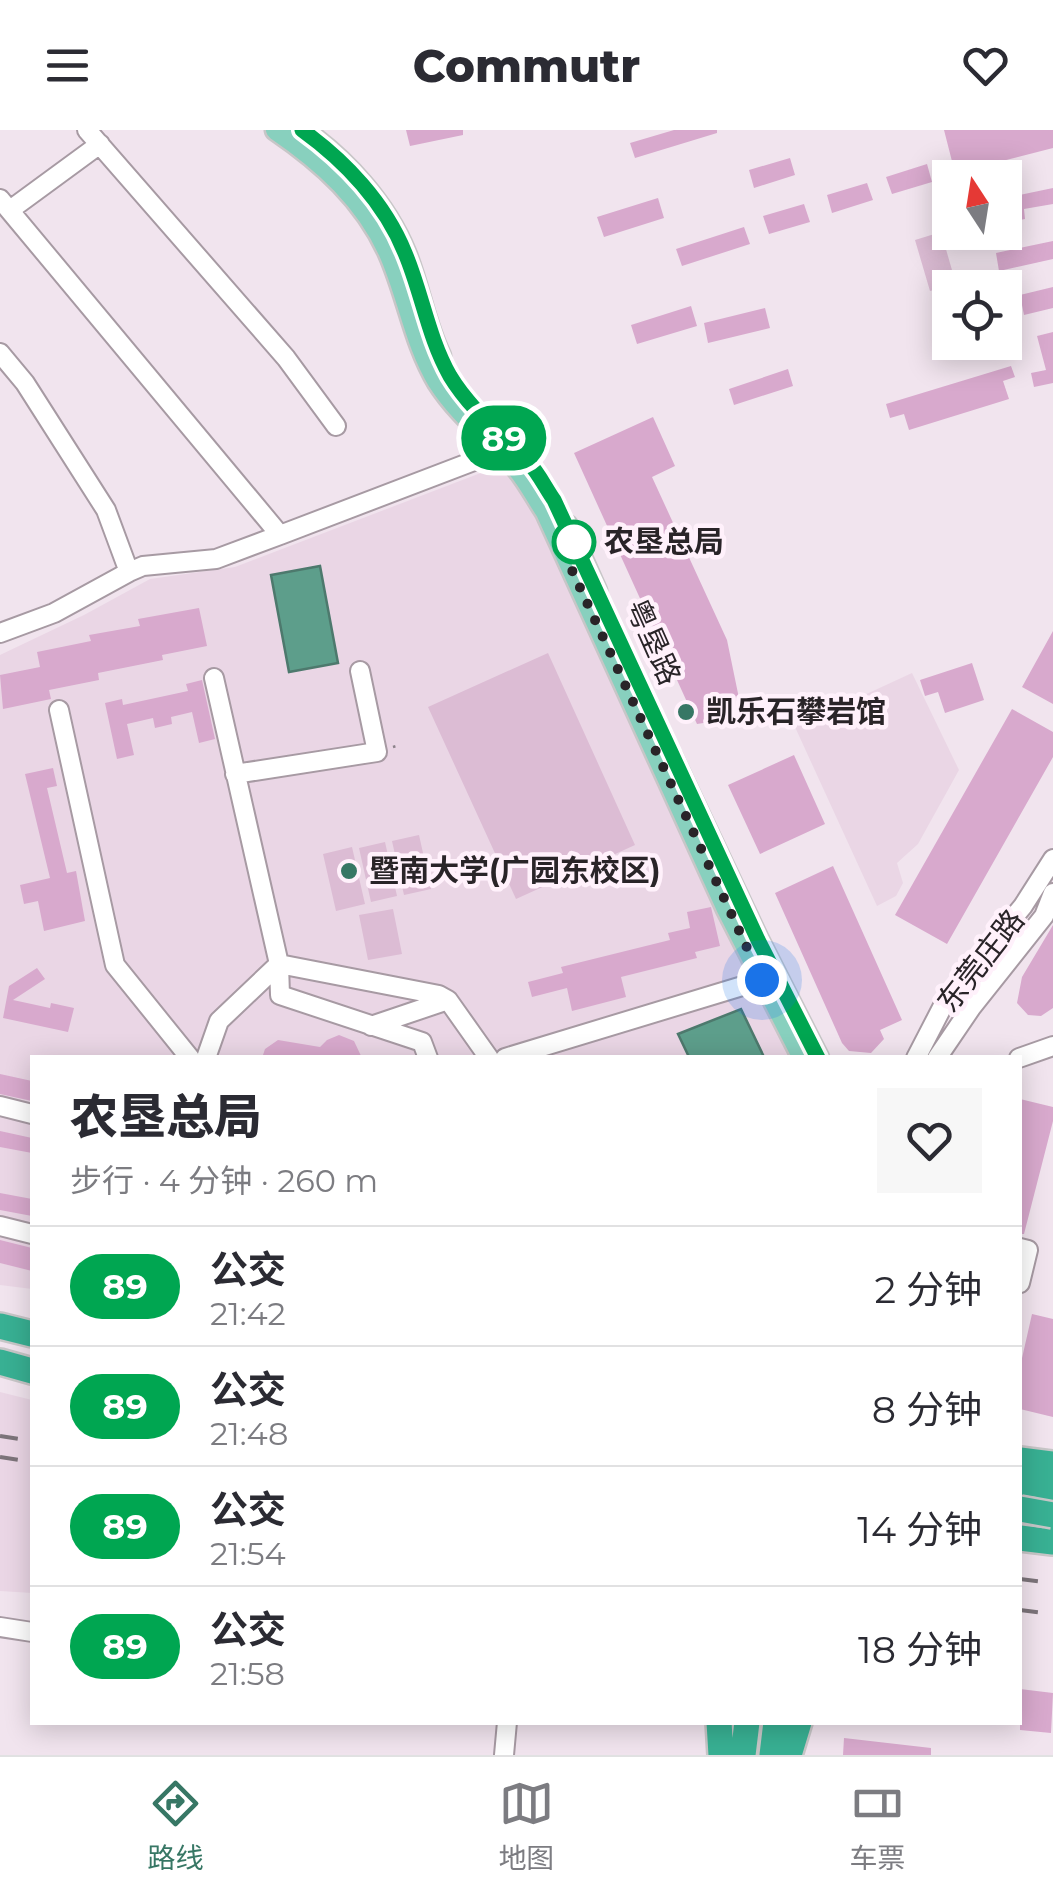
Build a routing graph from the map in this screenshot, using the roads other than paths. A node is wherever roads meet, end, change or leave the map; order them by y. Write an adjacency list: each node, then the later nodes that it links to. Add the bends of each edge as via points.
1 (276, 130): 7 (main road, 粤垦路, via 336,176 358,203 388,252 438,382)
2 (302, 130): 28 (main road, 粤垦路, via 373,198 406,254 452,379 532,465 554,500)
3 (94, 137): 4 (street); 6 (street, via 286,358)
4 (5, 204): 8 (street)
5 (0, 353): 9 (street, via 106,510)
6 (336, 426)
7 (500, 451): 8 (street); 18 (main road, 粤垦路, via 546,512)
8 (280, 535): 9 (street, via 216,559)
9 (129, 572): 10 (street, via 54,613)
10 (0, 633)
11 (360, 671): 14 (street, via 377,752)
12 (214, 678): 14 (street)
13 (59, 710): 23 (street, via 115,966)
14 (236, 774): 17 (street)
15 (1052, 868): 29 (street, 东莞庄路, via 947,998)
16 (1053, 892): 30 (street, 东莞庄路, via 1044,916)
17 (279, 964): 19 (street); 20 (street, via 280,995); 24 (street, via 219,1021)
18 (762, 980): 26 (street); 27 (main road, 粤垦路)
19 (448, 1000): 20 (street); 25 (street)
20 (371, 1026): 22 (street)
21 (1053, 1046): 31 (street)
22 (425, 1050)
23 (188, 1055)
24 (207, 1055)
25 (487, 1055)
26 (515, 1055)
27 (800, 1055)
28 (816, 1055)
29 (918, 1055)
30 (940, 1055)
31 (1022, 1057)
32 (0, 1106): 33 (street)
33 (30, 1114)
34 (0, 1226): 35 (street)
35 (30, 1234)
36 (1022, 1248): 37 (street, via 1028,1250)
37 (1022, 1275)
38 (0, 1326): 39 (highway)
39 (30, 1334)
40 (0, 1346): 41 (highway)
41 (30, 1357)
42 (30, 1358): 43 (highway)
43 (0, 1359): 44 (highway)
44 (30, 1370)
45 (1022, 1460): 46 (highway)
46 (1053, 1464)
47 (1022, 1482): 48 (highway)
48 (1053, 1488): 50 (highway, via 1047,1499)
49 (1022, 1510): 50 (highway, bridge)
50 (1053, 1518)
51 (1022, 1538): 52 (highway)
52 (1053, 1542)
53 (0, 1627): 54 (street)
54 (30, 1632)
55 (507, 1725): 60 (street)
56 (719, 1725): 61 (highway)
57 (747, 1725): 62 (highway)
58 (776, 1725): 63 (highway)
59 (798, 1725): 64 (highway)
60 (504, 1755)
61 (721, 1755)
62 (742, 1755)
63 (772, 1755)
64 (789, 1755)

